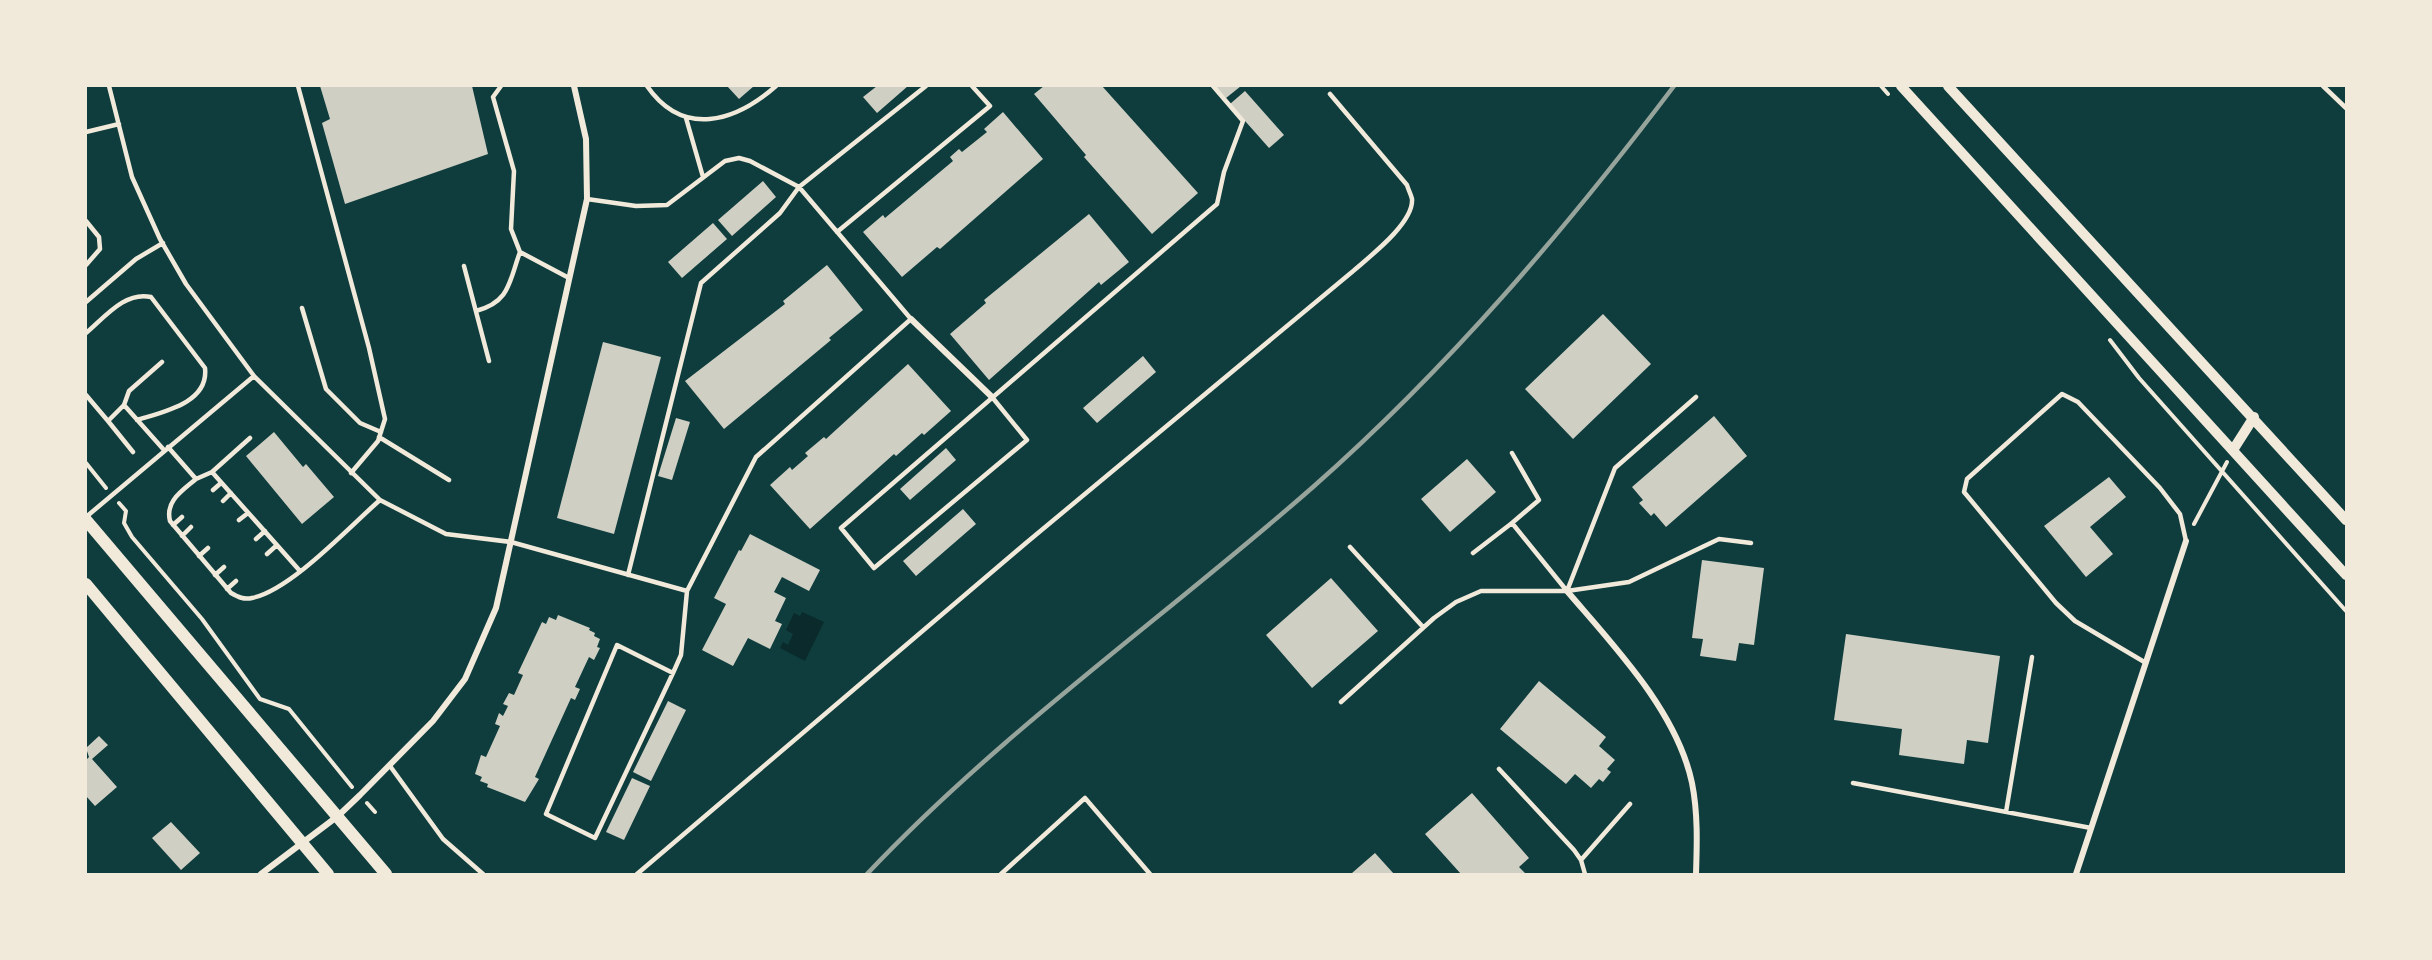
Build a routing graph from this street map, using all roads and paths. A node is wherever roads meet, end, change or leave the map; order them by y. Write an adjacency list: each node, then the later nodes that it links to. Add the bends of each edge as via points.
1 (109, 86): 18 (lane)
2 (298, 86): 46 (lane, via 386,419)
3 (501, 86): 26 (lane, via 493,97 514,171 511,230)
4 (574, 86): 22 (street, via 586,139)
5 (647, 86): 17 (lane, via 667,110)
6 (776, 86): 17 (lane, via 738,111 717,118)
7 (926, 86): 21 (lane)
8 (972, 86): 24 (lane, via 990,106)
9 (1213, 86): 40 (lane, via 1243,121 1217,204)
10 (1881, 86): 15 (path)
11 (1901, 86): 49 (street)
12 (1948, 86): 43 (street)
13 (2324, 86): 16 (lane)
14 (1330, 94): 114 (lane, via 1407,185 1412,200 1409,214 1398,230)
15 (1897, 103)
16 (2346, 108)
17 (686, 118): 20 (lane)
18 (119, 124): 19 (lane); 25 (lane, via 132,177)
19 (86, 132)
20 (703, 177): 21 (lane, via 725,161 739,158); 22 (lane, via 667,205 636,206)
21 (799, 188): 24 (lane); 87 (lane, via 780,213 701,283)
22 (586, 199): 29 (street)
23 (86, 221): 27 (lane, via 99,237 100,249)
24 (837, 232): 33 (lane)
25 (163, 243): 30 (lane, via 136,259); 38 (lane, via 186,284)
26 (520, 252): 29 (lane); 32 (lane, via 501,300)
27 (86, 265)
28 (464, 266): 32 (lane)
29 (569, 278): 76 (street)
30 (86, 302)
31 (302, 308): 46 (lane, via 326,389 360,423)
32 (476, 311): 36 (lane)
33 (911, 319): 40 (street); 92 (lane, via 756,457)
34 (2102, 331): 54 (path)
35 (86, 333): 44 (lane, via 127,298 139,294 151,297 205,368 202,387 180,407)
36 (489, 361)
37 (162, 362): 42 (lane, via 129,391)
38 (254, 376): 48 (lane); 55 (lane)
39 (86, 395): 45 (lane)
40 (992, 397): 40 (lane, via 841,528 874,568 1027,440)
41 (1696, 397): 93 (lane, via 1615,468)
42 (124, 405): 44 (lane); 45 (lane)
43 (2253, 417): 49 (street); 68 (street)
44 (137, 420): 48 (lane)
45 (108, 421): 50 (lane)
46 (380, 435): 55 (lane); 57 (lane)
47 (250, 438): 53 (lane)
48 (166, 448): 56 (lane); 61 (lane)
49 (2233, 450): 54 (path); 88 (street)
50 (134, 452)
51 (1512, 453): 69 (lane, via 1539,500)
52 (86, 463): 61 (path)
53 (212, 472): 56 (lane); 58 (lane)
54 (2221, 472): 75 (path); 94 (path)
55 (351, 473): 62 (lane)
56 (196, 479): 70 (lane, via 172,501 167,511)
57 (448, 480)
58 (221, 483): 59 (lane); 60 (lane)
59 (213, 490)
60 (231, 494): 63 (lane); 64 (lane)
61 (112, 495): 66 (lane); 102 (path, via 126,511 124,523 132,537 202,619 260,699 289,709)
62 (380, 500): 76 (lane, via 446,534); 85 (lane)
63 (223, 501)
64 (248, 513): 67 (lane); 72 (lane)
65 (182, 517): 70 (lane)
66 (86, 519): 106 (main road)
67 (239, 520)
68 (2346, 520)
69 (1512, 523): 81 (lane); 93 (lane)
70 (173, 525): 73 (lane)
71 (191, 528): 73 (lane)
72 (265, 531): 74 (lane); 78 (lane)
73 (182, 536): 83 (lane)
74 (256, 539)
75 (2186, 541): 97 (street); 97 (lane, via 2180,514 2160,488 2078,402 2062,394 1967,480 1964,492 2056,603 2075,621)
76 (511, 542): 87 (lane); 100 (street, via 496,608 465,679 433,721)
77 (1751, 543): 93 (lane, via 1719,538 1629,582)
78 (277, 546): 82 (lane); 85 (lane)
79 (1350, 547): 95 (lane)
80 (208, 548): 83 (lane)
81 (1473, 553)
82 (267, 554)
83 (199, 556): 86 (lane)
84 (224, 567): 86 (lane)
85 (300, 571): 91 (lane, via 287,583 253,598 240,598)
86 (215, 575): 91 (lane)
87 (628, 575): 92 (lane)
88 (2346, 575)
89 (236, 581): 91 (lane)
90 (86, 584): 108 (main road)
91 (227, 589)
92 (687, 591): 98 (lane, via 681,655)
93 (1568, 591): 95 (lane, via 1481,591 1456,602); 118 (street, via 1644,683 1672,730 1692,781 1698,833)
94 (2346, 611)
95 (1423, 627): 99 (lane)
96 (2032, 657): 105 (lane)
97 (2146, 663): 107 (street)
98 (673, 673): 98 (lane, via 595,838 546,814 617,645)
99 (1341, 702)
100 (390, 766): 106 (street); 113 (lane, via 443,839)
101 (1499, 769): 109 (lane)
102 (344, 778)
103 (1853, 783): 105 (lane)
104 (1630, 804): 109 (lane)
105 (2006, 812): 107 (lane)
106 (338, 816): 108 (street); 112 (main road)
107 (2091, 828): 119 (street)
108 (301, 842): 110 (street); 111 (main road)
109 (1581, 860): 117 (lane)
110 (261, 874)
111 (328, 874)
112 (386, 874)
113 (483, 874)
114 (637, 874)
115 (1001, 874): 116 (lane, via 1085,798)
116 (1150, 874)
117 (1585, 874)
118 (1696, 874)
119 (2076, 874)

